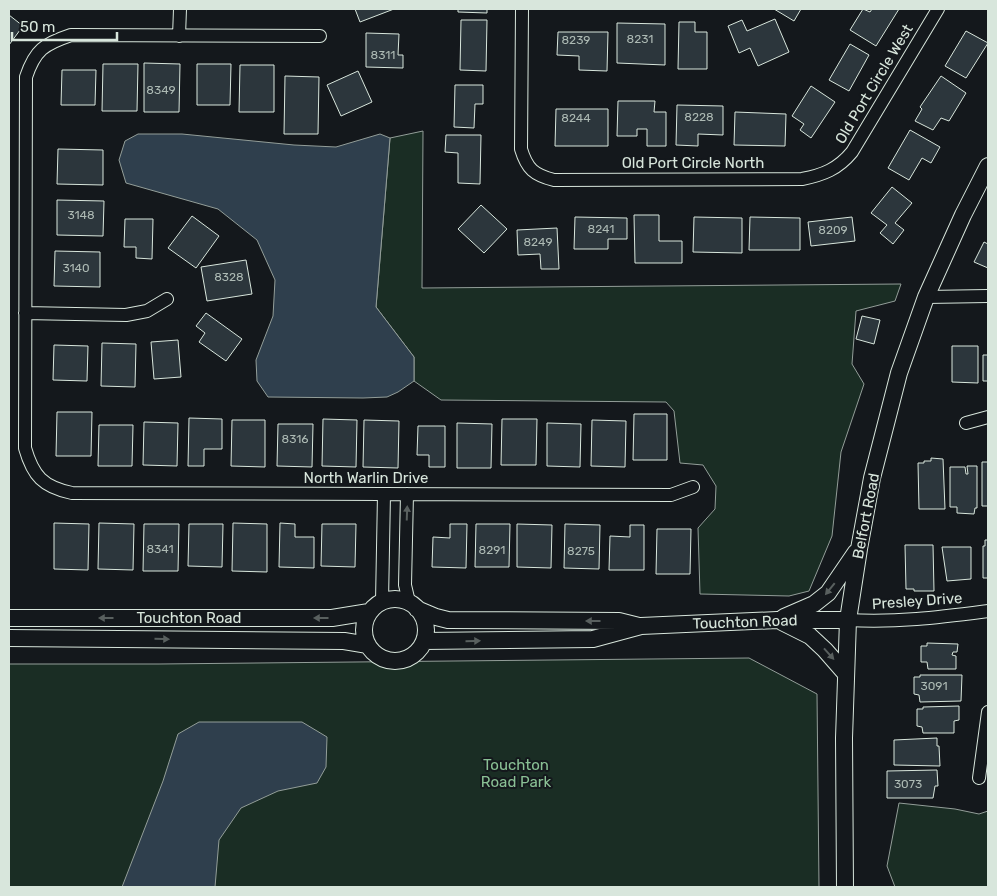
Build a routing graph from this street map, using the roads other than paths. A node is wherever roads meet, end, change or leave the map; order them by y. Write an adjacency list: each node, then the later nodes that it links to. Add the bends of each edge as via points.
1 (180, 9): 4 (street)
2 (522, 9): 7 (street, Old Port Circle North, via 521,149 525,162 542,177 554,180 802,179)
3 (938, 9): 7 (street, Old Port Circle West, via 852,152)
4 (179, 36): 5 (street); 11 (street, via 71,35 43,47 31,61 26,77)
5 (320, 36)
6 (988, 166): 9 (street, Belfort Road)
7 (831, 171)
8 (988, 296): 9 (street)
9 (926, 297): 19 (street, Belfort Road, via 899,373)
10 (167, 299): 11 (street, via 147,311 126,315)
11 (25, 313): 15 (street, North Warlin Drive, via 25,448 30,466 40,479 56,490 72,493)
12 (988, 417): 13 (street)
13 (966, 424)
14 (693, 487): 16 (street, North Warlin Drive, via 670,495)
15 (384, 494): 16 (street, North Warlin Drive); 17 (street)
16 (407, 494): 18 (street, one-way to 16)
17 (382, 549): 18 (street); 21 (street)
18 (406, 549): 20 (street, via 406,585)
19 (858, 549): 24 (street, one-way to 24, via 828,593 814,604); 25 (street, Belfort Road)
20 (413, 605): 21 (street, Touchton Road, via 395,599); 26 (street, Touchton Road, one-way to 20, via 619,621 448,620); 28 (street, via 426,624)
21 (375, 607): 23 (street, Touchton Road, one-way to 23, via 332,618); 29 (street, via 365,623)
22 (988, 611): 25 (street, Presley Drive, via 927,619)
23 (9, 618)
24 (777, 620): 25 (street, Touchton Road); 26 (street, Touchton Road); 30 (street, one-way to 30, via 810,636)
25 (848, 620): 30 (street, Belfort Road)
26 (641, 626): 28 (street, Touchton Road, one-way to 26, via 593,639)
27 (9, 638): 29 (street, Touchton Road, one-way to 29, via 344,641)
28 (424, 642): 29 (street, Touchton Road, via 418,651 397,661 386,660)
29 (368, 645)
30 (846, 674): 33 (street, Belfort Road)
31 (988, 712): 32 (street)
32 (979, 778)
33 (845, 887)

